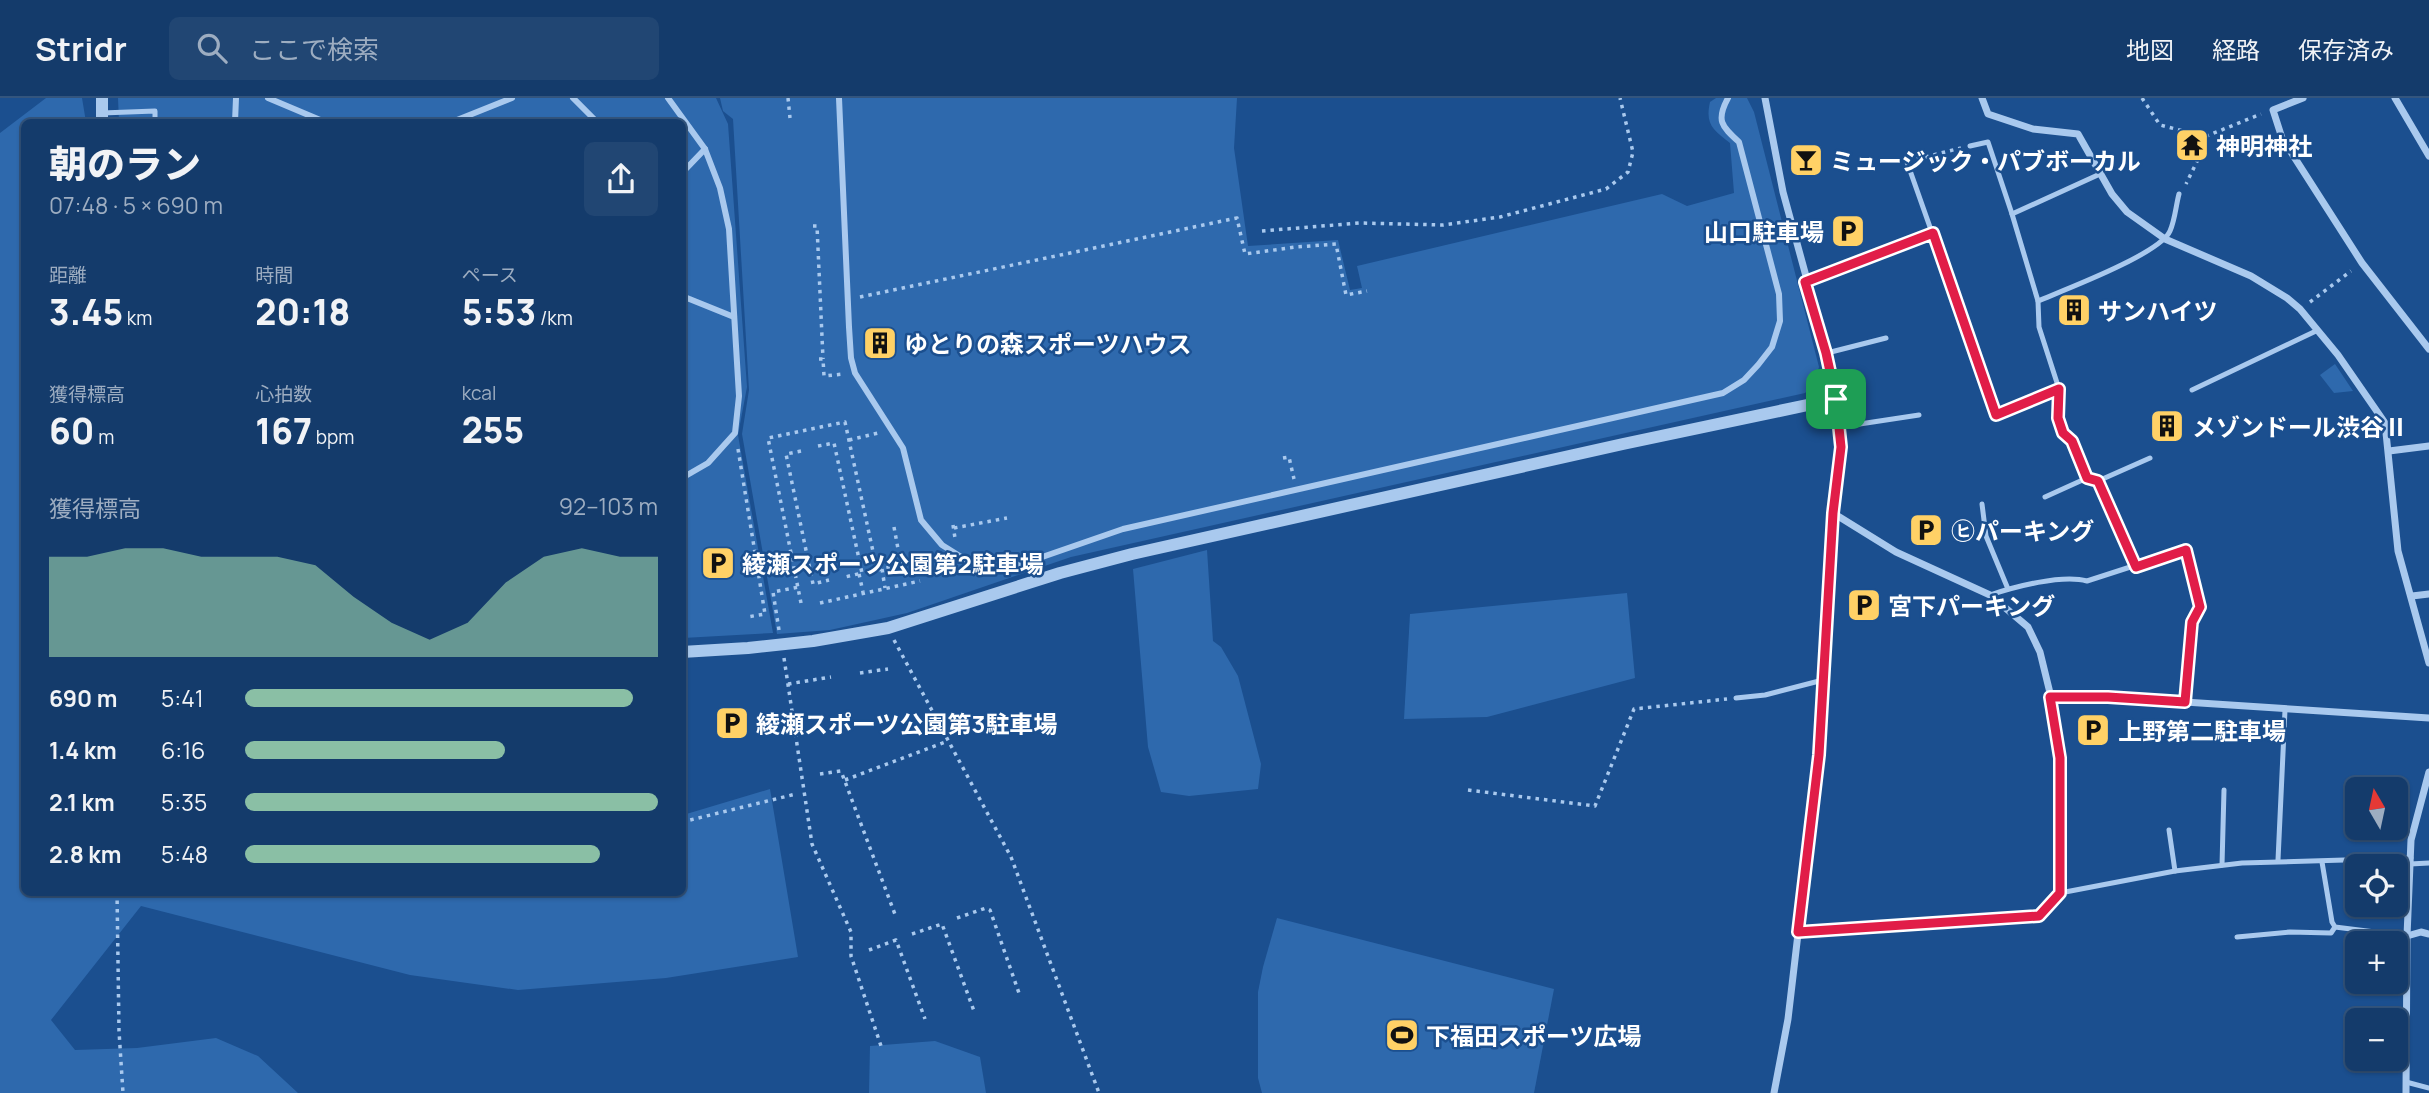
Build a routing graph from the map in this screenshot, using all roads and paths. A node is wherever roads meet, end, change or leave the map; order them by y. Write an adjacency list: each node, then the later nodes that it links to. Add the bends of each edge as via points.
1 (102, 98): 17 (street)
2 (236, 98): 20 (street)
3 (268, 98): 21 (street)
4 (512, 98): 22 (street)
5 (573, 98): 23 (street)
6 (668, 98): 24 (street)
7 (788, 98): 18 (path)
8 (839, 98): 45 (street)
9 (1620, 98): 38 (path, via 1633,152 1628,172 1606,189 1500,217 1443,225 1359,223)
10 (1728, 98): 71 (street, via 1721,112 1724,128 1739,142 1779,294 1780,321 1772,346 1744,380 1723,393)
11 (1765, 98): 42 (street)
12 (1982, 98): 33 (street, via 1988,114 2033,130 2078,134)
13 (2142, 98): 26 (path, via 2160,125)
14 (2303, 98): 41 (street, via 2273,110 2282,138)
15 (2395, 98): 30 (street)
16 (2252, 117): 26 (path)
17 (102, 118): 19 (lane, via 155,111)
18 (790, 118)
19 (155, 119)
20 (236, 119)
21 (318, 119)
22 (460, 119)
23 (594, 119)
24 (683, 119)
25 (686, 123): 29 (street)
26 (2203, 136): 28 (path); 34 (path, via 2205,145)
27 (1970, 146): 31 (path); 36 (lane, via 1988,142)
28 (2182, 146)
29 (705, 149): 32 (street); 48 (street, via 729,229)
30 (2429, 156)
31 (1908, 162): 39 (lane)
32 (686, 169)
33 (2100, 174): 36 (lane); 40 (street, via 2127,212)
34 (2190, 178)
35 (2179, 194): 40 (lane)
36 (2012, 214): 46 (lane)
37 (813, 226): 53 (path, via 817,226 821,359 824,376)
38 (1262, 231)
39 (1933, 233): 42 (lane); 54 (lane, via 1996,415)
40 (2165, 239): 46 (lane, via 2147,252); 47 (street, via 2250,276)
41 (2362, 263): 47 (path); 51 (street)
42 (1805, 282): 52 (street)
43 (1367, 291): 45 (path, via 1346,295 1336,244 1245,254 1237,218)
44 (686, 298): 48 (street)
45 (848, 300): 78 (street, via 855,373 903,448 922,520 942,545)
46 (2038, 301): 54 (lane, via 2039,327)
47 (2300, 310): 49 (street)
48 (734, 317): 59 (street, via 739,396)
49 (2316, 331): 55 (lane); 65 (street, via 2385,423)
50 (1886, 338): 52 (lane)
51 (2429, 349)
52 (1826, 353): 56 (street)
53 (837, 374)
54 (2059, 389): 69 (lane, via 2058,418)
55 (2192, 390)
56 (1836, 399): 58 (street); 96 (street, via 1132,554)
57 (1919, 415): 58 (lane)
58 (1840, 428): 74 (street)
59 (735, 433): 68 (street, via 708,463); 95 (path, via 765,614)
60 (869, 435): 61 (path)
61 (849, 440): 81 (path, via 877,570); 86 (path, via 845,422 768,438)
62 (818, 446): 82 (path, via 835,443)
63 (2429, 446): 65 (street)
64 (801, 451): 84 (path, via 786,454 813,584)
65 (2389, 451): 92 (street, via 2398,551)
66 (1283, 458): 71 (path, via 1289,457)
67 (2150, 458): 70 (lane)
68 (686, 476)
69 (2087, 478): 70 (lane); 72 (lane)
70 (2098, 481): 80 (lane)
71 (1296, 490): 78 (street, via 1123,529 1002,569 985,568)
72 (2045, 497)
73 (1982, 504): 88 (lane, via 1986,536)
74 (1833, 513): 91 (street, via 1896,552); 103 (street)
75 (1007, 518): 77 (path)
76 (894, 527): 79 (path)
77 (954, 528)
78 (957, 553): 79 (path)
79 (901, 565): 81 (path)
80 (2136, 567): 88 (lane, via 2087,581 2076,578); 107 (lane, via 2186,550 2200,607 2192,622)
81 (882, 569): 87 (path)
82 (859, 574): 83 (path); 89 (path)
83 (845, 577)
84 (829, 580)
85 (920, 581): 87 (path)
86 (799, 587): 93 (path); 97 (path, via 773,592)
87 (885, 588): 89 (path)
88 (2008, 589): 91 (lane)
89 (863, 593): 94 (path)
90 (2429, 594): 92 (street)
91 (1990, 595): 105 (street, via 2028,627 2040,652)
92 (2412, 596): 99 (street)
93 (802, 603)
94 (820, 603)
95 (747, 617)
96 (888, 628): 97 (street); 110 (path)
97 (781, 644): 98 (street); 104 (path)
98 (686, 652)
99 (2429, 663)
100 (888, 669): 101 (path)
101 (860, 673)
102 (831, 677): 104 (path)
103 (1824, 680): 106 (lane); 132 (street)
104 (788, 684): 142 (path, via 813,844 851,932 851,956)
105 (2050, 697): 107 (street); 125 (lane, via 2060,758)
106 (1736, 698): 114 (path, via 1634,709 1595,806)
107 (2185, 702): 108 (street)
108 (2285, 709): 109 (street); 119 (lane)
109 (2429, 718)
110 (948, 741): 113 (path); 146 (path, via 1011,857)
111 (2429, 772): 120 (street, via 2411,839)
112 (820, 774): 113 (path, via 841,771)
113 (845, 780): 127 (path)
114 (1468, 790)
115 (2224, 790): 123 (lane)
116 (796, 794): 117 (path)
117 (686, 821)
118 (2169, 830): 124 (lane)
119 (2278, 860): 121 (lane); 123 (lane)
120 (2410, 861): 121 (lane); 122 (lane); 131 (street)
121 (2322, 862): 129 (lane)
122 (2429, 863)
123 (2222, 865): 124 (lane)
124 (2175, 871): 125 (lane)
125 (2060, 893): 132 (lane, via 2039,916)
126 (117, 896): 145 (path)
127 (896, 917)
128 (957, 918): 139 (path, via 990,910)
129 (2335, 926): 130 (lane); 136 (lane, via 2331,933)
130 (2371, 931)
131 (2407, 931)
132 (1798, 932): 147 (street)
133 (912, 934): 140 (path, via 942,923)
134 (2429, 934): 135 (street)
135 (2408, 936)
136 (2237, 937)
137 (869, 950): 141 (path, via 896,940)
138 (2407, 994): 143 (street)
139 (1020, 996)
140 (974, 1011)
141 (925, 1019)
142 (881, 1046)
143 (2406, 1082): 144 (lane); 148 (street)
144 (2429, 1088)
145 (123, 1093)
146 (1099, 1093)
147 (1774, 1093)
148 (2406, 1093)

